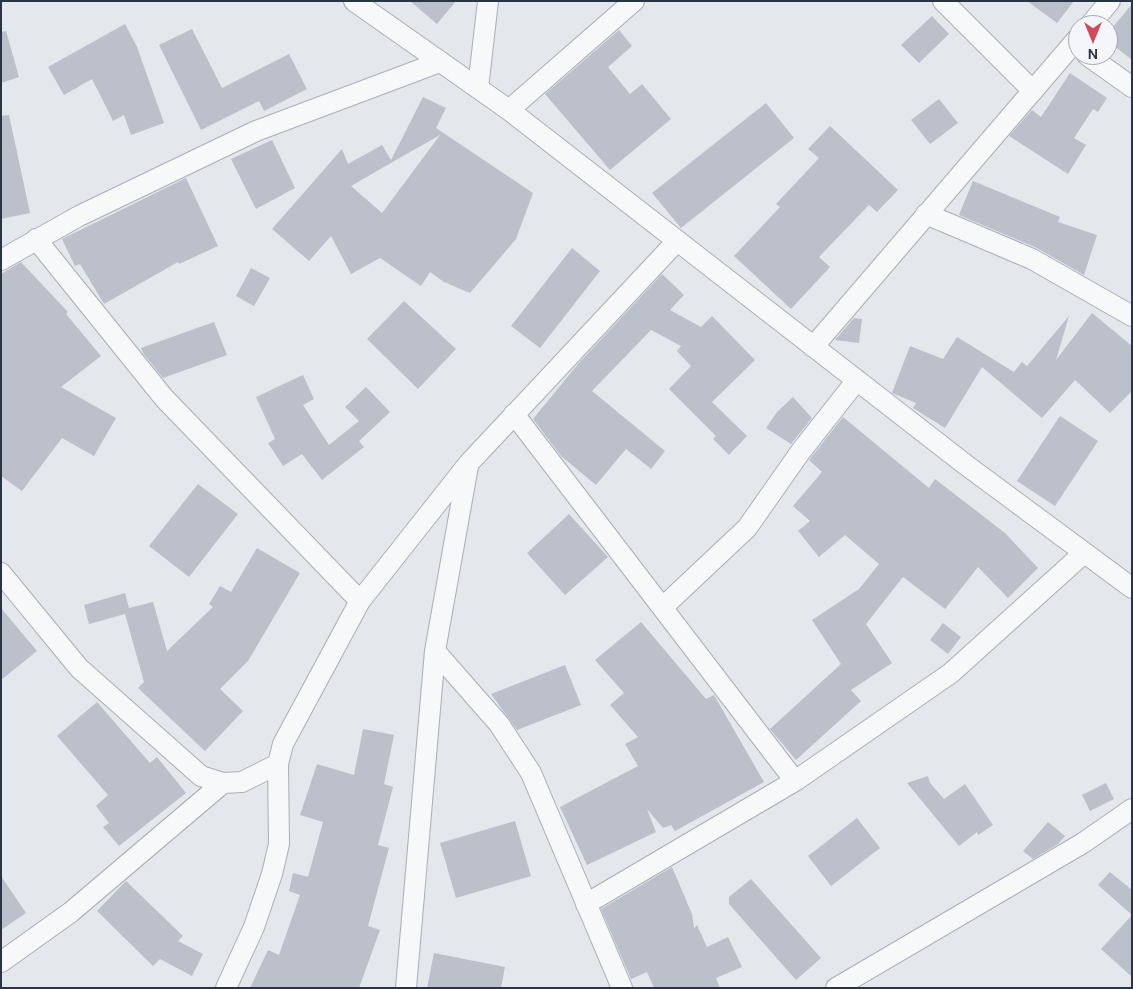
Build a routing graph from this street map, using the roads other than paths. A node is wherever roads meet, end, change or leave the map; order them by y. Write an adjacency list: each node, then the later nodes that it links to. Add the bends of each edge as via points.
1 (354, 1): 8 (street)
2 (488, 1): 11 (street)
3 (634, 1): 13 (street)
4 (942, 1): 12 (street)
5 (1110, 1): 6 (street)
6 (1098, 15)
7 (1068, 58): 12 (street)
8 (440, 62): 11 (street); 15 (street, via 256,131)
9 (1103, 65): 10 (street)
10 (1132, 87)
11 (478, 88): 13 (street)
12 (1033, 91): 14 (street)
13 (509, 110): 16 (street)
14 (926, 214): 18 (street, via 1032,259); 19 (street)
15 (36, 239): 17 (street); 26 (street, via 164,398)
16 (677, 241): 19 (street); 21 (street)
17 (1, 260)
18 (1132, 316)
19 (814, 347): 20 (street)
20 (856, 380): 23 (street); 27 (street, via 800,451 747,528)
21 (514, 414): 22 (street); 27 (street)
22 (469, 464): 26 (street); 28 (street)
23 (1084, 552): 25 (street); 30 (street, via 951,673)
24 (1, 573): 31 (street, via 79,668 201,776)
25 (1132, 588)
26 (360, 601): 29 (street, via 295,719)
27 (664, 607): 30 (street)
28 (435, 651): 33 (street, via 499,724 531,773); 36 (street)
29 (278, 764): 31 (street, via 242,782); 35 (street, via 279,844 276,859 254,927)
30 (795, 781): 33 (street)
31 (223, 783): 34 (street, via 72,912)
32 (1132, 809): 38 (street, via 1083,843)
33 (586, 904): 37 (street)
34 (1, 962)
35 (226, 988)
36 (406, 988)
37 (622, 988)
38 (836, 988)

